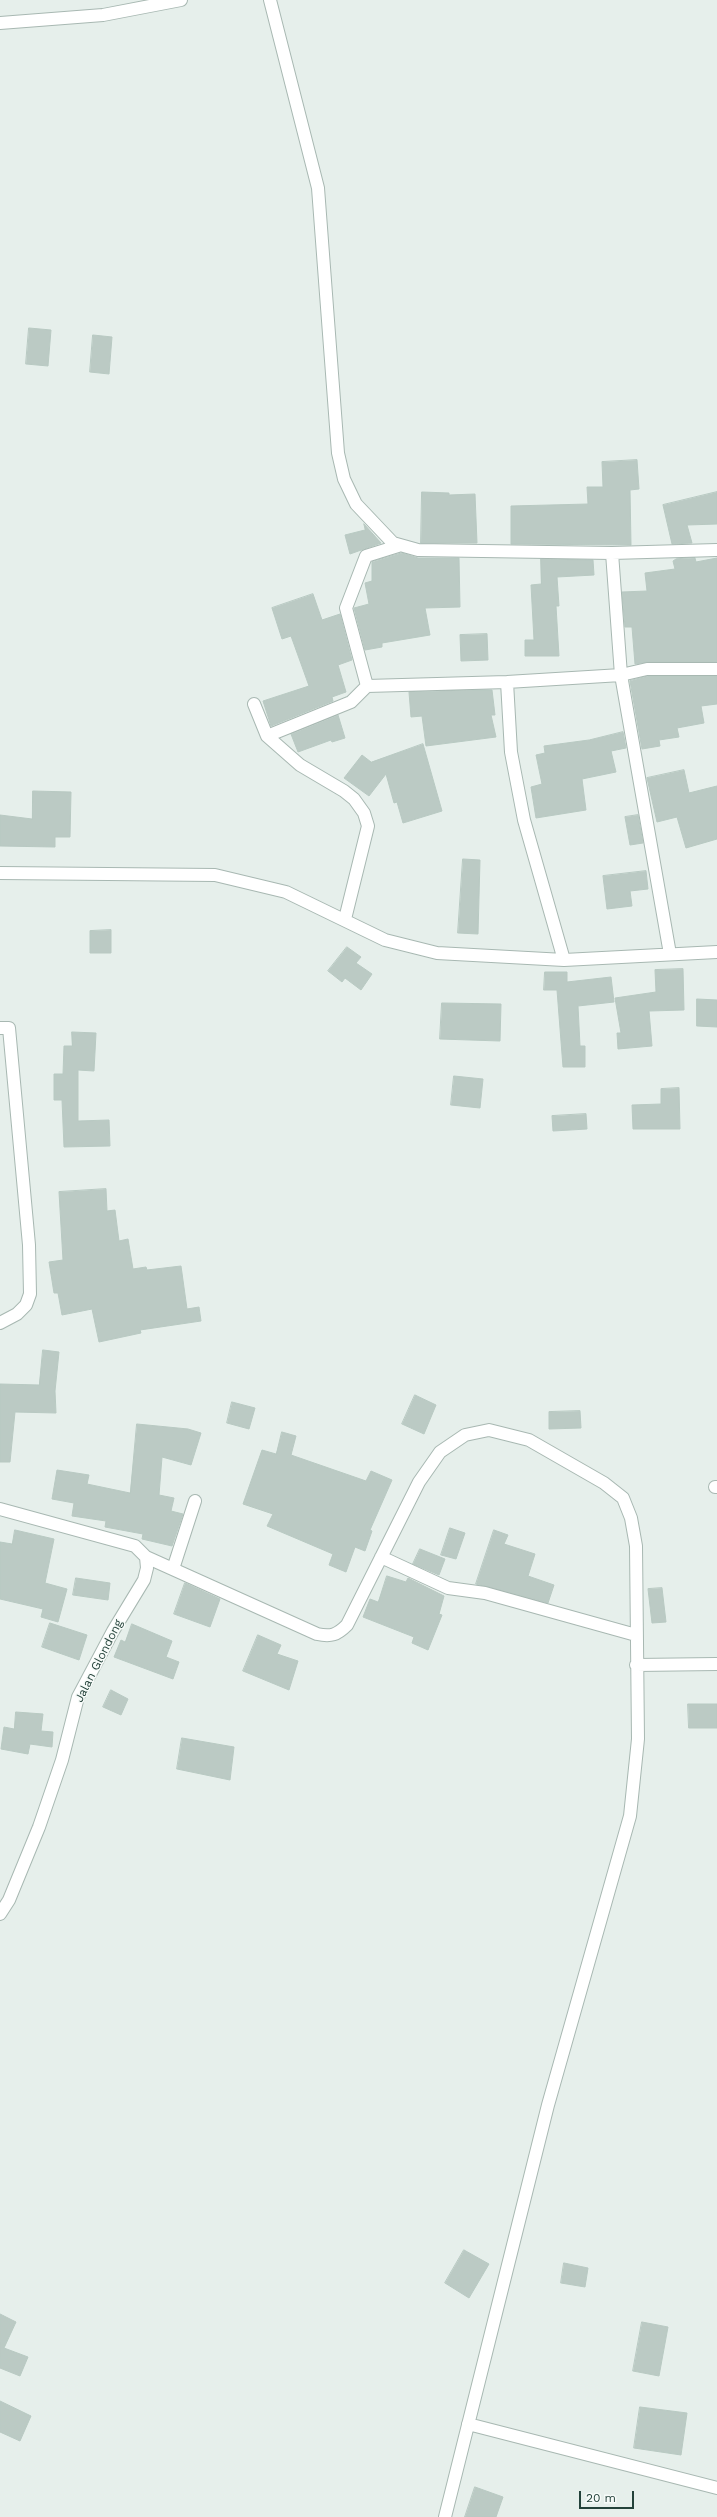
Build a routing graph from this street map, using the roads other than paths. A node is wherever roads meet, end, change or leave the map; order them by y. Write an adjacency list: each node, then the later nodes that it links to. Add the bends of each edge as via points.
1 (181, 0): 3 (street, via 103,15)
2 (270, 0): 4 (street, via 318,188 338,453 344,480 356,504)
3 (0, 23)
4 (398, 546): 6 (street, via 418,550); 10 (street, via 366,556 346,604)
5 (717, 550): 6 (street)
6 (612, 552): 8 (street)
7 (717, 668): 8 (street, via 647,669)
8 (621, 675): 9 (street); 16 (street)
9 (507, 682): 10 (street); 17 (street, via 511,752 524,820)
10 (367, 686): 12 (street, via 351,702)
11 (254, 704): 12 (street)
12 (267, 736): 14 (street, via 300,765 344,791 364,813 368,826)
13 (0, 873): 14 (street, via 215,875 286,892)
14 (345, 919): 17 (street, via 386,940 437,953)
15 (717, 952): 16 (street)
16 (670, 954): 17 (street)
17 (564, 960)
18 (0, 1028): 19 (street, via 9,1028 29,1245 30,1294 26,1306)
19 (0, 1323)
20 (195, 1501): 24 (street)
21 (0, 1509): 22 (street, via 136,1546)
22 (146, 1557): 24 (street); 28 (street, Jalan Glondong, via 148,1568 144,1580 78,1697 62,1760 38,1827 9,1900)
23 (381, 1557): 24 (street, via 347,1625 338,1634 328,1637 316,1634); 25 (street, via 448,1588 486,1593); 25 (street, via 419,1482 440,1452 465,1435 489,1430 529,1440 604,1483 623,1498 631,1518 636,1546)
24 (173, 1569)
25 (636, 1635): 27 (street)
26 (717, 1664): 27 (street)
27 (636, 1665): 29 (street, via 638,1739 630,1816 548,2105)
28 (0, 1914)
29 (468, 2424): 30 (street); 31 (street)
30 (717, 2488)
31 (445, 2517)

